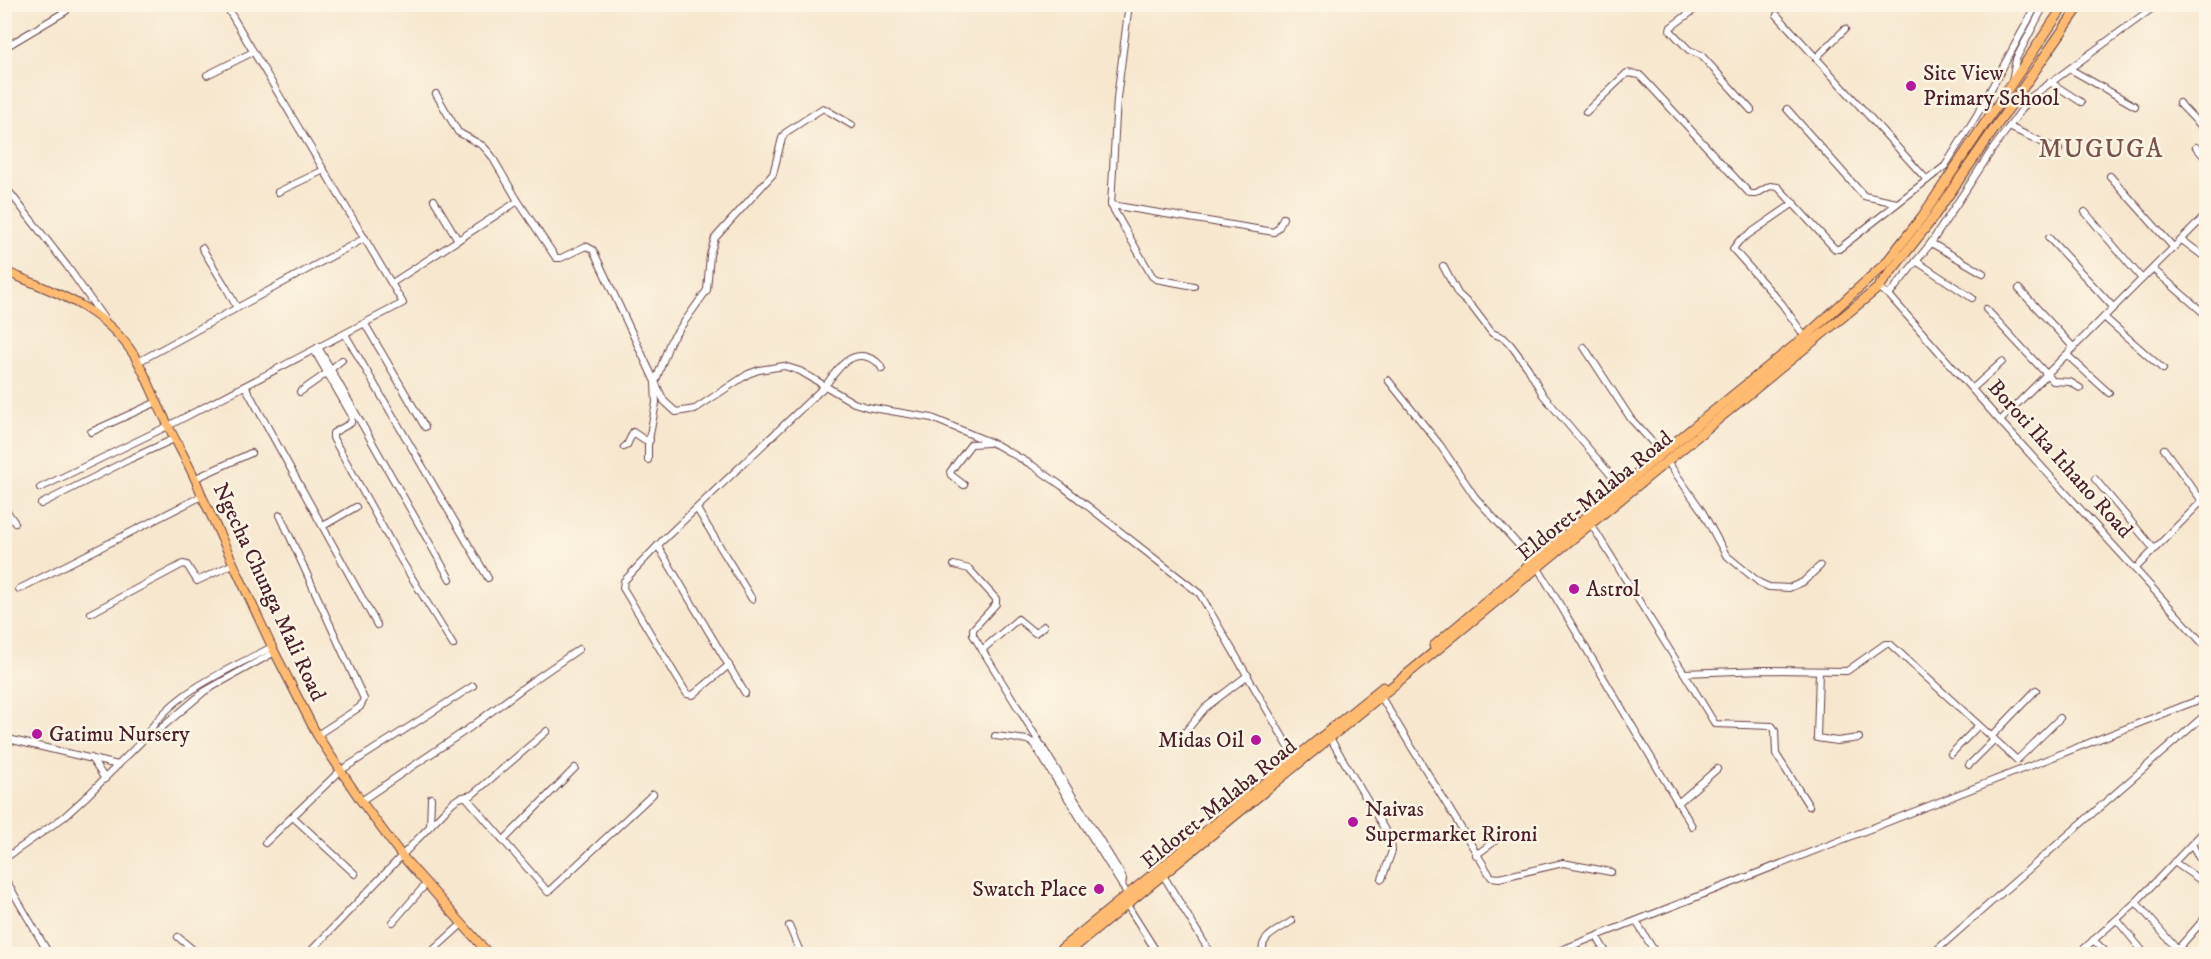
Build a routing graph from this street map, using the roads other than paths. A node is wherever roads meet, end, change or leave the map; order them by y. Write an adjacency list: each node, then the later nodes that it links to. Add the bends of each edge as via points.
1 (225, 4): 13 (street)
2 (1129, 4): 41 (street, via 1117,98)
3 (1702, 4): 24 (street, via 1670,30 1689,50 1701,55)
4 (2037, 4): 34 (street, via 1945,166)
5 (2045, 4): 18 (street, via 2016,59)
6 (2066, 4): 18 (highway, Eldoret-Malaba Road)
7 (2081, 4): 61 (highway, Eldoret-Malaba Road, via 1935,215)
8 (2158, 4): 15 (street)
9 (66, 11): 12 (street)
10 (1777, 15): 14 (street)
11 (1845, 29): 14 (street)
12 (4, 48)
13 (253, 52): 16 (street); 32 (street)
14 (1816, 58): 34 (street)
15 (2070, 69): 17 (street); 22 (street)
16 (207, 75)
17 (2050, 82): 20 (street); 27 (street, via 2031,97)
18 (2012, 84): 73 (highway, Eldoret-Malaba Road, via 1905,241)
19 (436, 94): 38 (street, via 458,132 491,155)
20 (2081, 102)
21 (2179, 103): 28 (street)
22 (2135, 106)
23 (1787, 109): 40 (street, via 1864,196)
24 (1751, 110)
25 (1586, 112): 39 (street, via 1627,73 1640,75 1750,194 1776,186)
26 (852, 125): 86 (street, via 823,108 783,135 773,174 714,238 707,290 670,342)
27 (2009, 127): 30 (street); 49 (street)
28 (2206, 131)
29 (2196, 147): 31 (street)
30 (2059, 150)
31 (2206, 159)
32 (324, 170): 36 (street); 45 (street)
33 (2110, 176): 51 (street)
34 (1927, 180): 40 (street)
35 (4, 185): 70 (street)
36 (278, 192)
37 (434, 200): 47 (street)
38 (518, 201): 47 (street); 86 (street, via 556,258 586,246 593,250)
39 (1794, 203): 40 (street, via 1837,250); 73 (street, via 1739,241 1734,249)
40 (1897, 203)
41 (1111, 205): 44 (street, via 1274,232); 60 (street, via 1152,276)
42 (2085, 212): 58 (street)
43 (2206, 215): 48 (street)
44 (1282, 218)
45 (365, 238): 59 (street); 65 (street)
46 (2049, 238): 66 (street)
47 (458, 240): 59 (street)
48 (2182, 240): 51 (street); 52 (street)
49 (1931, 243): 53 (street); 57 (street)
50 (202, 248): 65 (street)
51 (2174, 248): 55 (street)
52 (2206, 258)
53 (1916, 261): 63 (street); 64 (street)
54 (1443, 266): 109 (street, via 1458,294 1491,333 1510,344 1540,391)
55 (2153, 269): 58 (street); 68 (street)
56 (4, 271): 70 (main road, Ngecha Chunga Mali Road, via 72,299)
57 (1983, 273)
58 (2142, 279): 66 (street)
59 (392, 283): 71 (street, via 403,302 401,306)
60 (1194, 286)
61 (1878, 288): 63 (street); 104 (highway, Eldoret-Malaba Road)
62 (2019, 289): 75 (street)
63 (1889, 294): 90 (street, Boroti Ika Ithano Road)
64 (1972, 298)
65 (237, 308): 79 (street)
66 (2114, 308): 69 (street)
67 (1986, 309): 84 (street)
68 (2206, 315)
69 (2104, 317): 75 (street); 82 (street)
70 (107, 323): 79 (main road, Ngecha Chunga Mali Road)
71 (364, 324): 72 (street); 96 (street)
72 (345, 334): 76 (street); 128 (street)
73 (1805, 337): 104 (highway, Eldoret-Malaba Road)
74 (1584, 347): 104 (street, via 1631,419)
75 (2074, 348): 77 (street)
76 (316, 349): 83 (street); 87 (street)
77 (2067, 355): 84 (street); 92 (street)
78 (342, 360): 83 (street)
79 (138, 362): 93 (main road, Ngecha Chunga Mali Road)
80 (2002, 362): 90 (street)
81 (882, 369): 88 (street, via 876,360 859,355 846,362)
82 (2163, 369)
83 (329, 371): 91 (street); 129 (street); 135 (street, via 352,421 333,433 333,438)
84 (2046, 375): 89 (street, via 2053,381 2070,382); 94 (street)
85 (1388, 380): 124 (street, via 1475,497)
86 (655, 383): 88 (street, via 671,409 682,412 695,409 748,374 768,368 793,368); 99 (street)
87 (245, 386): 95 (street); 120 (street)
88 (825, 386): 100 (street, via 854,403 932,417); 116 (street)
89 (2079, 388)
90 (1972, 389): 94 (street, Boroti Ika Ithano Road)
91 (300, 392)
92 (2109, 393)
93 (157, 402): 95 (main road, Ngecha Chunga Mali Road); 97 (street)
94 (2000, 420): 127 (street, Boroti Ika Ithano Road)
95 (168, 426): 98 (main road, Ngecha Chunga Mali Road); 110 (street)
96 (426, 427)
97 (92, 432)
98 (174, 439): 106 (main road, Ngecha Chunga Mali Road); 113 (street)
99 (650, 440): 101 (street, via 633,432); 105 (street)
100 (992, 443): 108 (street, via 971,444 950,472); 143 (street, via 1055,481 1190,585 1207,603)
101 (624, 447)
102 (2164, 449): 112 (street)
103 (251, 453): 106 (street)
104 (1665, 457): 109 (highway, Eldoret-Malaba Road); 119 (highway, Eldoret-Malaba Road); 126 (street, via 1726,555 1760,583 1789,588 1803,582)
105 (648, 460)
106 (196, 478): 111 (main road, Ngecha Chunga Mali Road)
107 (2095, 479): 122 (street)
108 (963, 485)
109 (1622, 487): 124 (highway, Eldoret-Malaba Road)
110 (40, 488)
111 (202, 496): 123 (main road, Ngecha Chunga Mali Road); 130 (street)
112 (2204, 500): 122 (street)
113 (41, 504)
114 (4, 507): 118 (street)
115 (356, 507): 120 (street)
116 (697, 509): 121 (street); 131 (street)
117 (280, 515): 153 (street, via 364,699 360,707)
118 (15, 523)
119 (1592, 524): 124 (highway, Eldoret-Malaba Road); 142 (street)
120 (323, 526): 133 (street)
121 (658, 546): 140 (street); 140 (street, via 624,580 623,588 687,694 693,695)
122 (2154, 549): 127 (street)
123 (233, 564): 132 (street, via 197,581 188,565 183,564); 137 (main road, Ngecha Chunga Mali Road)
124 (1536, 564): 147 (highway, Eldoret-Malaba Road); 163 (highway, Eldoret-Malaba Road); 174 (street)
125 (954, 565): 139 (street, via 969,569 997,601 973,631)
126 (1820, 566)
127 (2134, 568): 136 (street, Boroti Ika Ithano Road)
128 (488, 578)
129 (450, 579)
130 (19, 589)
131 (752, 599)
132 (91, 614)
133 (377, 625)
134 (1044, 627): 139 (street, via 1035,633 1018,619)
135 (453, 645)
136 (2206, 647)
137 (274, 649): 153 (main road, Ngecha Chunga Mali Road); 160 (street, via 205,691); 160 (street, via 187,693 154,721)
138 (579, 649): 173 (street)
139 (982, 650): 196 (street, via 1121,874)
140 (729, 665): 146 (street)
141 (1819, 671): 142 (street); 151 (street, via 1850,670 1890,644); 158 (street, via 1817,738)
142 (1684, 673): 175 (street, via 1715,724 1773,726 1776,754)
143 (1248, 675): 155 (street, via 1205,708); 163 (street)
144 (473, 686): 168 (street)
145 (2036, 690): 159 (street)
146 (745, 693)
147 (1381, 697): 157 (highway, Eldoret-Malaba Road); 184 (street)
148 (2206, 697): 202 (street)
149 (2206, 714): 224 (street)
150 (2060, 718): 159 (street, via 2018,760)
151 (1978, 726): 159 (street); 161 (street)
152 (547, 731): 171 (street)
153 (317, 735): 168 (main road, Ngecha Chunga Mali Road)
154 (995, 736): 196 (street, via 1034,744)
155 (1182, 736)
156 (4, 738): 162 (street)
157 (1330, 738): 191 (highway, Eldoret-Malaba Road); 193 (street, via 1391,840 1392,851)
158 (1859, 738)
159 (1992, 739): 165 (street)
160 (144, 740): 164 (street)
161 (1951, 754)
162 (91, 758): 164 (street); 169 (street)
163 (1295, 758): 197 (highway, Eldoret-Malaba Road)
164 (118, 765): 169 (street)
165 (1969, 765)
166 (575, 768): 180 (street)
167 (1717, 769): 174 (street)
168 (340, 771): 173 (main road, Ngecha Chunga Mali Road); 176 (street)
169 (105, 779): 186 (street, via 64,817)
170 (653, 794): 180 (street, via 548,892)
171 (466, 797): 178 (street, via 456,800); 180 (street)
172 (431, 798): 178 (street)
173 (361, 801): 185 (main road, Ngecha Chunga Mali Road)
174 (1678, 803): 177 (street)
175 (1809, 806)
176 (293, 817): 182 (street); 190 (street)
177 (1692, 826)
178 (430, 827): 185 (street)
179 (2206, 829): 183 (street)
180 (503, 841)
181 (1495, 841): 184 (street)
182 (265, 843)
183 (2192, 844): 187 (street); 189 (street)
184 (1476, 855): 188 (street, via 1494,878 1563,862)
185 (402, 856): 194 (main road, Ngecha Chunga Mali Road); 212 (street)
186 (4, 859)
187 (2174, 862): 195 (street); 198 (street)
188 (1611, 872)
189 (2206, 872)
190 (355, 874)
191 (1163, 875): 197 (highway, Eldoret-Malaba Road); 219 (street)
192 (4, 877): 210 (street)
193 (1382, 879)
194 (426, 884): 203 (street); 204 (main road, Ngecha Chunga Mali Road)
195 (2206, 884)
196 (1122, 886): 197 (street)
197 (1127, 900): 216 (highway, Eldoret-Malaba Road); 217 (highway, Eldoret-Malaba Road); 218 (street)
198 (2136, 903): 200 (street); 209 (street)
199 (2206, 917): 209 (street)
200 (2117, 920): 208 (street); 227 (street)
201 (1292, 921): 220 (street, via 1264,941)
202 (1636, 921): 207 (street); 223 (street)
203 (393, 922)
204 (462, 924): 213 (street); 214 (main road, Ngecha Chunga Mali Road)
205 (789, 927): 215 (street)
206 (178, 937): 211 (street)
207 (1597, 937): 221 (street); 222 (street)
208 (2093, 940): 225 (street); 226 (street)
209 (2179, 952)
210 (49, 954)
211 (198, 954)
212 (308, 954)
213 (429, 954)
214 (489, 954)
215 (801, 954)
216 (1055, 954)
217 (1066, 954)
218 (1158, 954)
219 (1211, 954)
220 (1264, 954)
221 (1551, 954)
222 (1607, 954)
223 (1656, 954)
224 (1932, 954)
225 (2078, 954)
226 (2108, 954)
227 (2145, 954)

